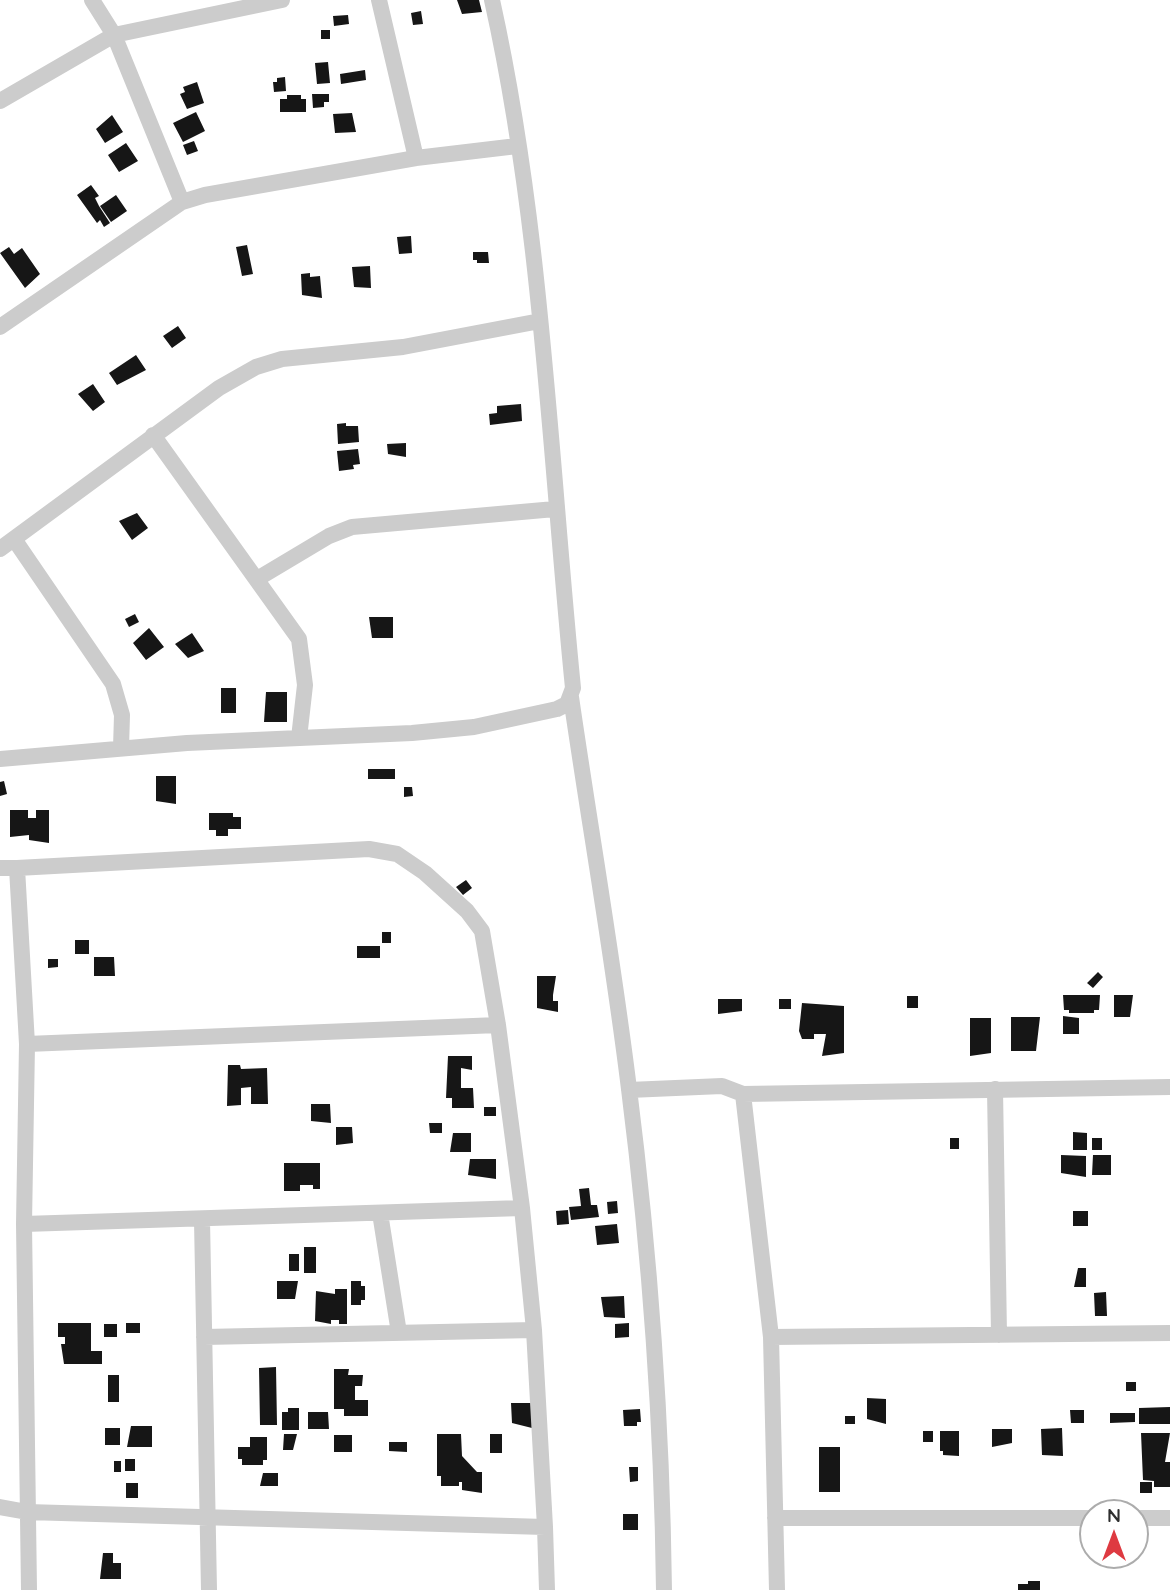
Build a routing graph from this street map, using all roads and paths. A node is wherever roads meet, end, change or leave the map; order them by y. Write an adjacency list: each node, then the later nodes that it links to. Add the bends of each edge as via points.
1 (92, 0): 5 (street)
2 (282, 0): 5 (street)
3 (379, 0): 8 (street)
4 (492, 0): 7 (street, via 512,88)
5 (114, 35): 6 (street); 9 (street)
6 (0, 101)
7 (517, 146): 8 (street); 10 (street)
8 (416, 158): 9 (street)
9 (182, 202): 11 (street)
10 (540, 321): 12 (street, via 403,347 282,359 256,367 219,388); 13 (street)
11 (0, 327)
12 (153, 435): 14 (street); 16 (street)
13 (555, 509): 16 (street, via 352,527); 17 (street)
14 (14, 539): 15 (street); 19 (street, via 113,684 122,715)
15 (0, 549)
16 (257, 579): 18 (street, via 299,639 305,685)
17 (571, 697): 18 (street, via 557,709 474,727); 27 (street)
18 (299, 738): 19 (street)
19 (121, 748): 20 (street)
20 (0, 759)
21 (17, 867): 22 (street); 23 (street, via 369,849 397,854 441,885 482,931); 24 (street)
22 (0, 868)
23 (498, 1025): 24 (street); 29 (street)
24 (27, 1044): 32 (street)
25 (1170, 1087): 26 (street)
26 (995, 1089): 28 (street); 36 (street)
27 (629, 1090): 28 (street, via 722,1086); 50 (street, via 652,1314)
28 (743, 1094): 38 (street)
29 (522, 1208): 30 (street); 33 (street)
30 (380, 1213): 31 (street); 34 (street)
31 (202, 1220): 32 (street); 37 (street)
32 (24, 1224): 40 (street)
33 (534, 1331): 34 (street); 46 (street)
34 (399, 1333): 37 (street)
35 (1170, 1333): 36 (street)
36 (999, 1335): 38 (street)
37 (204, 1337): 41 (street)
38 (771, 1337): 42 (street)
39 (0, 1507): 40 (street)
40 (27, 1512): 41 (street); 47 (street)
41 (207, 1517): 46 (street); 48 (street)
42 (775, 1518): 43 (street); 51 (street)
43 (1079, 1518)
44 (1149, 1518): 45 (street)
45 (1170, 1518)
46 (545, 1527): 49 (street)
47 (29, 1590)
48 (209, 1590)
49 (547, 1590)
50 (664, 1590)
51 (777, 1590)

